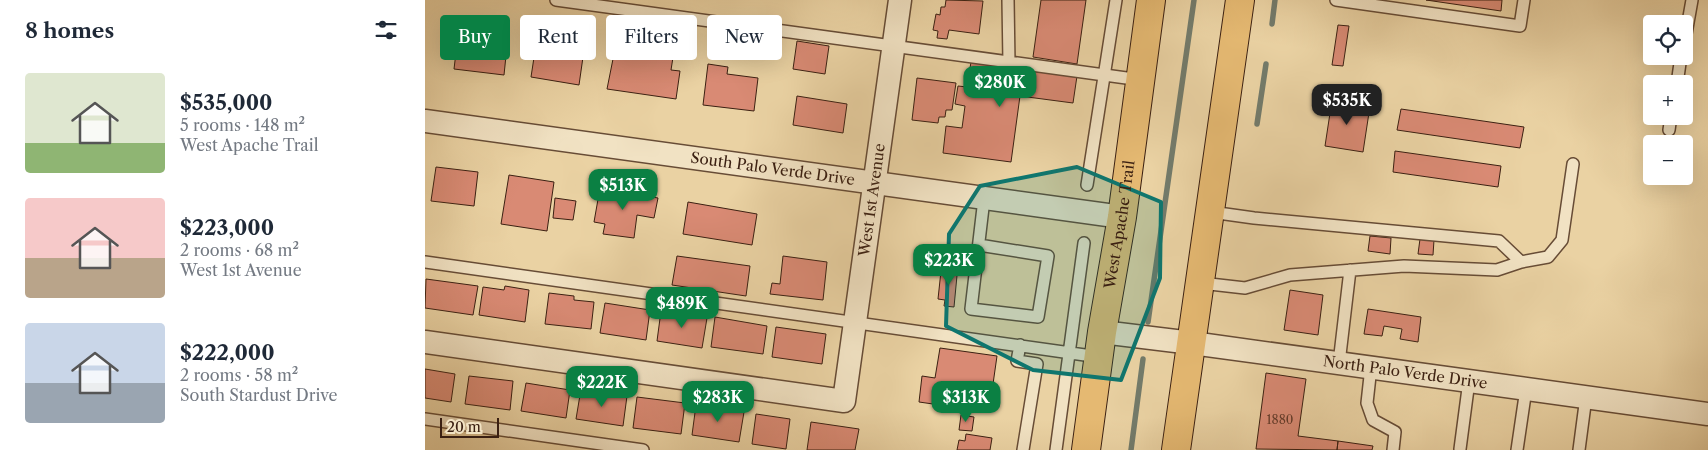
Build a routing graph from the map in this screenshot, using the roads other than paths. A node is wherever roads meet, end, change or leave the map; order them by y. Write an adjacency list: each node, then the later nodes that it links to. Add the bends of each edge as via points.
1 (556, 0): 11 (lane)
2 (900, 0): 11 (street, West 1st Avenue)
3 (1008, 0): 12 (lane)
4 (1116, 0): 13 (lane)
5 (1151, 0): 14 (main road, West Apache Trail)
6 (1239, 0): 22 (main road)
7 (1336, 0): 8 (lane, via 1520,26)
8 (1524, 0)
9 (1693, 0): 10 (lane)
10 (1690, 15)
11 (893, 48): 12 (lane); 19 (street, West 1st Avenue)
12 (1009, 63): 13 (lane)
13 (1104, 75): 14 (lane); 20 (lane)
14 (1141, 80): 23 (main road, West Apache Trail)
15 (425, 121): 19 (street, South Palo Verde Drive)
16 (1670, 125): 17 (lane)
17 (1669, 130)
18 (1573, 164): 27 (lane, via 1562,240 1548,257)
19 (874, 184): 21 (street, South Palo Verde Drive); 30 (street, West 1st Avenue)
20 (1087, 185)
21 (984, 199): 23 (street, South Palo Verde Drive); 25 (lane)
22 (1211, 212): 27 (lane, via 1499,241); 29 (main road)
23 (1122, 217): 33 (main road, West Apache Trail)
24 (1084, 243): 35 (lane)
25 (979, 245): 25 (lane, via 971,309 1038,317 1048,256)
26 (425, 262): 30 (lane)
27 (1521, 262): 28 (lane, via 1497,270 1404,266)
28 (1350, 270): 29 (lane, via 1290,275 1245,288); 36 (lane)
29 (1201, 283): 32 (main road)
30 (855, 322): 31 (street, West 1st Avenue, via 844,400); 34 (lane)
31 (425, 342)
32 (1192, 343): 33 (street, North Palo Verde Drive); 36 (street, North Palo Verde Drive); 48 (main road)
33 (1101, 344): 35 (lane); 47 (main road, West Apache Trail)
34 (1019, 345): 35 (lane); 45 (lane, via 1017,361 1037,364)
35 (1070, 352): 46 (lane)
36 (1339, 363): 37 (street, North Palo Verde Drive)
37 (1371, 368): 38 (street, North Palo Verde Drive); 49 (lane, via 1367,403 1373,420 1395,432)
38 (1469, 381): 39 (street, North Palo Verde Drive); 43 (lane)
39 (1526, 389): 40 (street, North Palo Verde Drive); 50 (lane)
40 (1586, 397): 41 (street, North Palo Verde Drive); 51 (lane)
41 (1708, 414)
42 (425, 419): 44 (lane)
43 (1459, 449)
44 (643, 450)
45 (1023, 450)
46 (1056, 450)
47 (1087, 450)
48 (1176, 450)
49 (1393, 450)
50 (1517, 450)
51 (1579, 450)

